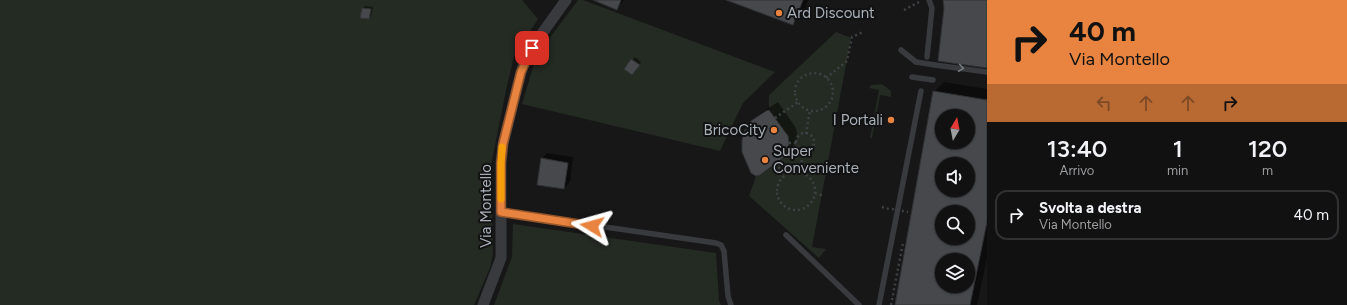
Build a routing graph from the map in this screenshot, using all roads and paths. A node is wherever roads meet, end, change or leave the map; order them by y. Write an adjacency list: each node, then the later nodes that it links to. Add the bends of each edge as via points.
1 (566, 0): 26 (street, Via Montello, via 526,58 521,72 503,144)
2 (922, 0): 4 (path)
3 (929, 0): 7 (lane, via 932,8)
4 (904, 10)
5 (863, 32): 10 (path, via 852,38 847,61)
6 (901, 50): 8 (lane, one-way to 8, bridge, via 916,62)
7 (927, 57)
8 (987, 72)
9 (912, 76): 11 (lane, bridge)
10 (826, 78): 13 (path, via 815,73 803,76 795,86 794,92); 14 (path, via 832,89 830,102 820,110)
11 (933, 80)
12 (921, 91): 32 (lane)
13 (798, 102): 14 (path, via 803,108); 15 (path)
14 (810, 110): 16 (path)
15 (775, 118)
16 (806, 134): 18 (path, via 799,136); 19 (path, via 812,137 814,143 809,150)
17 (789, 143): 18 (path)
18 (796, 143): 19 (path)
19 (803, 151): 21 (path)
20 (776, 163): 22 (path)
21 (800, 172): 22 (path); 23 (path, via 813,182)
22 (784, 176): 23 (path, via 778,183 777,195 784,206 797,210 804,208 813,200)
23 (815, 194): 24 (path)
24 (824, 196)
25 (892, 209): 27 (path, bridge)
26 (501, 212): 29 (street, Via Montello, via 501,258); 30 (lane, via 721,245)
27 (908, 212)
28 (786, 235): 31 (lane)
29 (483, 305)
30 (731, 305)
31 (859, 305)
32 (879, 305)

